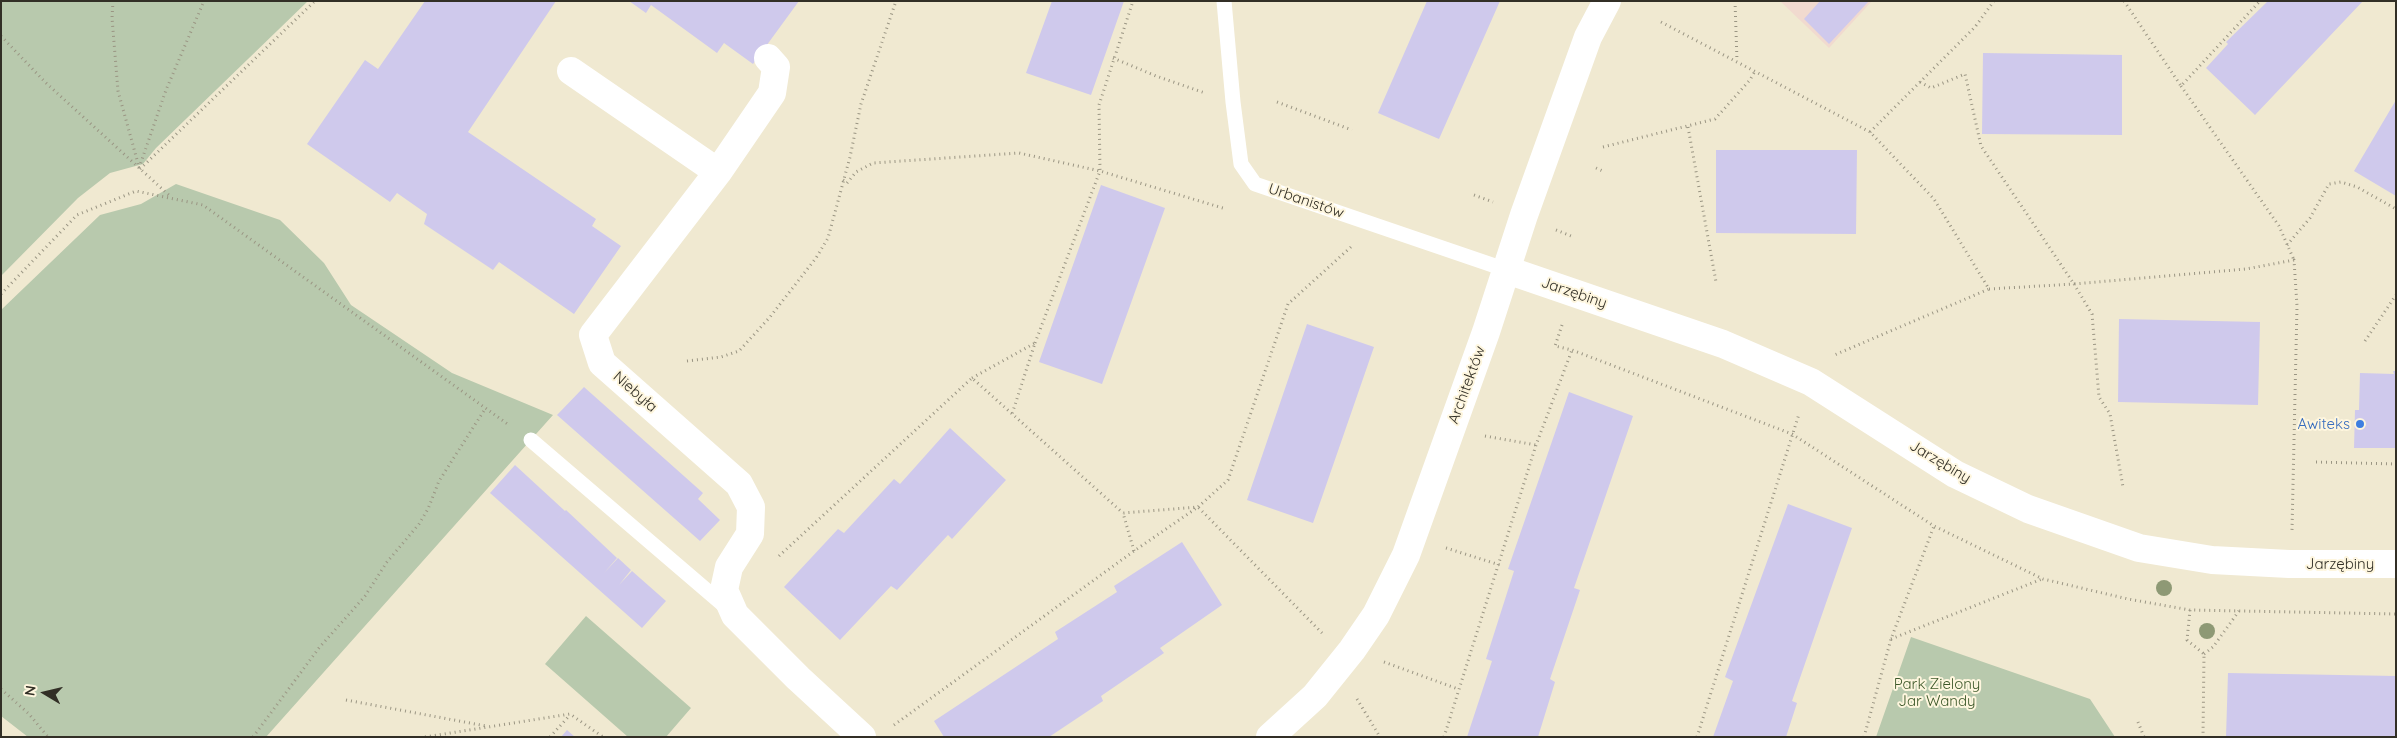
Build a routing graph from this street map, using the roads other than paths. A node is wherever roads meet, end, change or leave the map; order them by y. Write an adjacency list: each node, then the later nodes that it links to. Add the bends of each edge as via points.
1 (1224, 1): 6 (lane, Urbanistów, via 1232,102 1241,164 1255,184)
2 (1607, 1): 6 (street, Architektów, via 1588,37)
3 (768, 58): 5 (street, via 776,67 772,93)
4 (571, 71): 5 (street)
5 (718, 172): 9 (street, Niebyła, via 593,335 602,363 739,484 751,507 750,534 729,567 724,590)
6 (1507, 270): 8 (street, Jarzębiny, via 1723,344 1812,382 1955,474 2028,509 2139,548 2212,560); 11 (street, Architektów, via 1406,555 1391,588 1335,672 1315,696)
7 (531, 440): 9 (lane)
8 (2396, 564)
9 (735, 614): 10 (street, Niebyła)
10 (862, 737)
11 (1270, 737)

